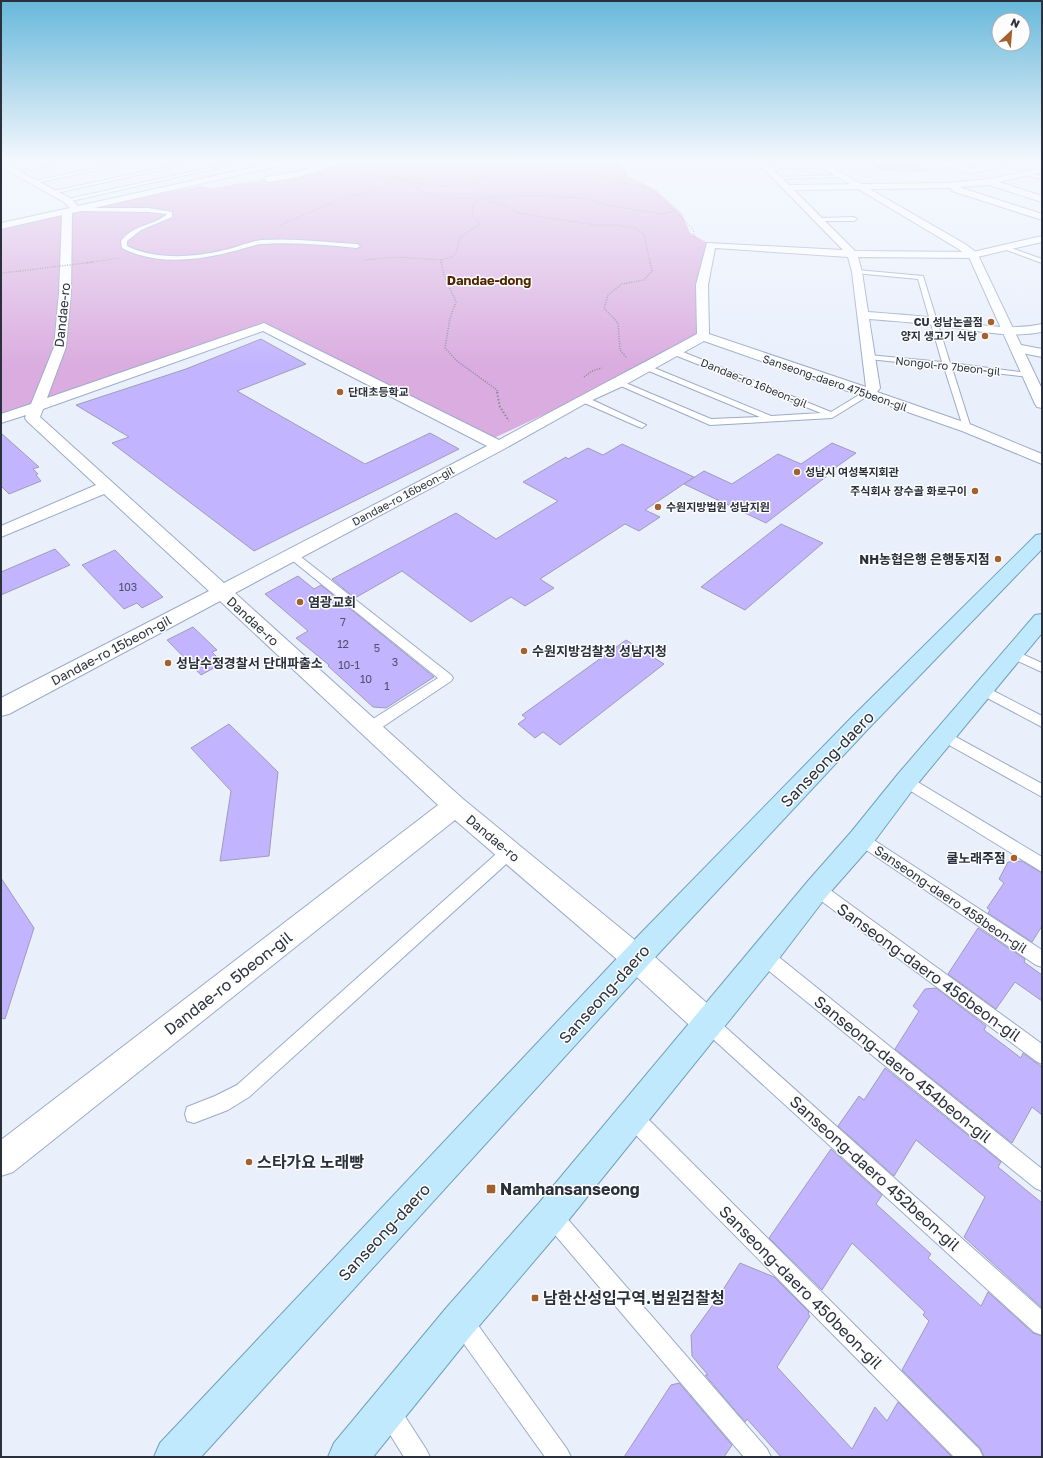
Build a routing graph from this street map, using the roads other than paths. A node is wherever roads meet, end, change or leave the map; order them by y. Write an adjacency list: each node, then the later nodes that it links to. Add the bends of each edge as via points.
1 (69, 230): 28 (street, Dandae-ro, via 60,347)
2 (136, 230): 6 (lane, via 124,241 124,247 131,253 165,257 197,257 229,251 255,242 282,241)
3 (830, 230): 8 (street)
4 (932, 230): 9 (street)
5 (1042, 239): 7 (street)
6 (357, 246)
7 (1006, 248): 9 (street); 10 (lane)
8 (852, 254): 9 (street); 11 (street); 16 (street, via 711,245 702,285)
9 (973, 255): 15 (street)
10 (1042, 261)
11 (857, 272): 12 (street); 13 (lane, via 921,277)
12 (862, 315): 13 (street); 20 (street)
13 (932, 321): 15 (street); 22 (lane)
14 (1042, 328): 15 (street, via 1029,332)
15 (1007, 331): 17 (street)
16 (703, 336): 18 (street, Dandae-ro 16beon-gil); 25 (street, Sanseong-daero 475beon-gil)
17 (1016, 348): 19 (street); 23 (street)
18 (675, 352): 21 (street, Dandae-ro 16beon-gil); 29 (lane, Dandae-ro 16beon-gil)
19 (1042, 353)
20 (869, 357): 22 (lane, Nongol-ro 7beon-gil); 25 (street, via 873,388)
21 (650, 365): 24 (street, Dandae-ro 16beon-gil); 30 (lane, Dandae-ro 16beon-gil)
22 (948, 365): 23 (lane, Nongol-ro 7beon-gil); 33 (lane)
23 (1028, 375): 27 (street)
24 (618, 383): 26 (street, Dandae-ro 16beon-gil); 30 (lane, via 710,422)
25 (868, 394): 29 (lane); 33 (street, Sanseong-daero 475beon-gil)
26 (583, 400): 32 (lane); 34 (street, Dandae-ro 16beon-gil)
27 (1042, 404)
28 (36, 407): 31 (street); 34 (street, via 264,327); 36 (street, Dandae-ro, via 32,418)
29 (832, 415): 30 (lane)
30 (772, 418)
31 (1, 419)
32 (642, 425)
33 (967, 428): 35 (street, Sanseong-daero 475beon-gil)
34 (499, 446): 39 (street, Dandae-ro 16beon-gil)
35 (1042, 459)
36 (106, 487): 37 (street); 40 (street, Dandae-ro)
37 (1, 532)
38 (1042, 539): 57 (main road, Sanseong-daero, via 860,723)
39 (292, 555): 40 (street, Dandae-ro 16beon-gil); 47 (lane, via 447,678)
40 (222, 592): 45 (street, Dandae-ro 15beon-gil); 47 (street, Dandae-ro)
41 (1042, 620): 42 (main road)
42 (1013, 654): 43 (lane); 44 (main road)
43 (1042, 668)
44 (982, 690): 46 (lane); 48 (main road)
45 (1, 708)
46 (1042, 722)
47 (370, 728): 51 (street, Dandae-ro)
48 (945, 736): 49 (main road); 50 (lane)
49 (906, 781): 52 (main road); 54 (lane)
50 (1042, 791)
51 (455, 806): 53 (street, Dandae-ro); 63 (street, Dandae-ro 5beon-gil)
52 (861, 838): 55 (main road); 58 (lane, Sanseong-daero 458beon-gil)
53 (509, 852): 57 (street, Dandae-ro); 61 (lane, via 243,1091)
54 (1042, 865)
55 (817, 890): 56 (main road); 60 (lane, Sanseong-daero 456beon-gil)
56 (764, 956): 59 (main road); 64 (lane, Sanseong-daero 454beon-gil)
57 (636, 959): 59 (street, Dandae-ro); 69 (main road, Sanseong-daero)
58 (1042, 959)
59 (708, 1023): 62 (main road); 67 (lane, Sanseong-daero 452beon-gil)
60 (1042, 1055)
61 (194, 1114)
62 (632, 1117): 65 (main road); 74 (lane, Sanseong-daero 450beon-gil)
63 (1, 1160)
64 (1042, 1181)
65 (551, 1215): 66 (main road); 73 (lane)
66 (460, 1320): 68 (main road); 72 (lane)
67 (1042, 1324)
68 (387, 1409): 70 (main road); 71 (lane)
69 (174, 1457)
70 (348, 1457)
71 (418, 1457)
72 (558, 1457)
73 (759, 1457)
74 (971, 1457)

